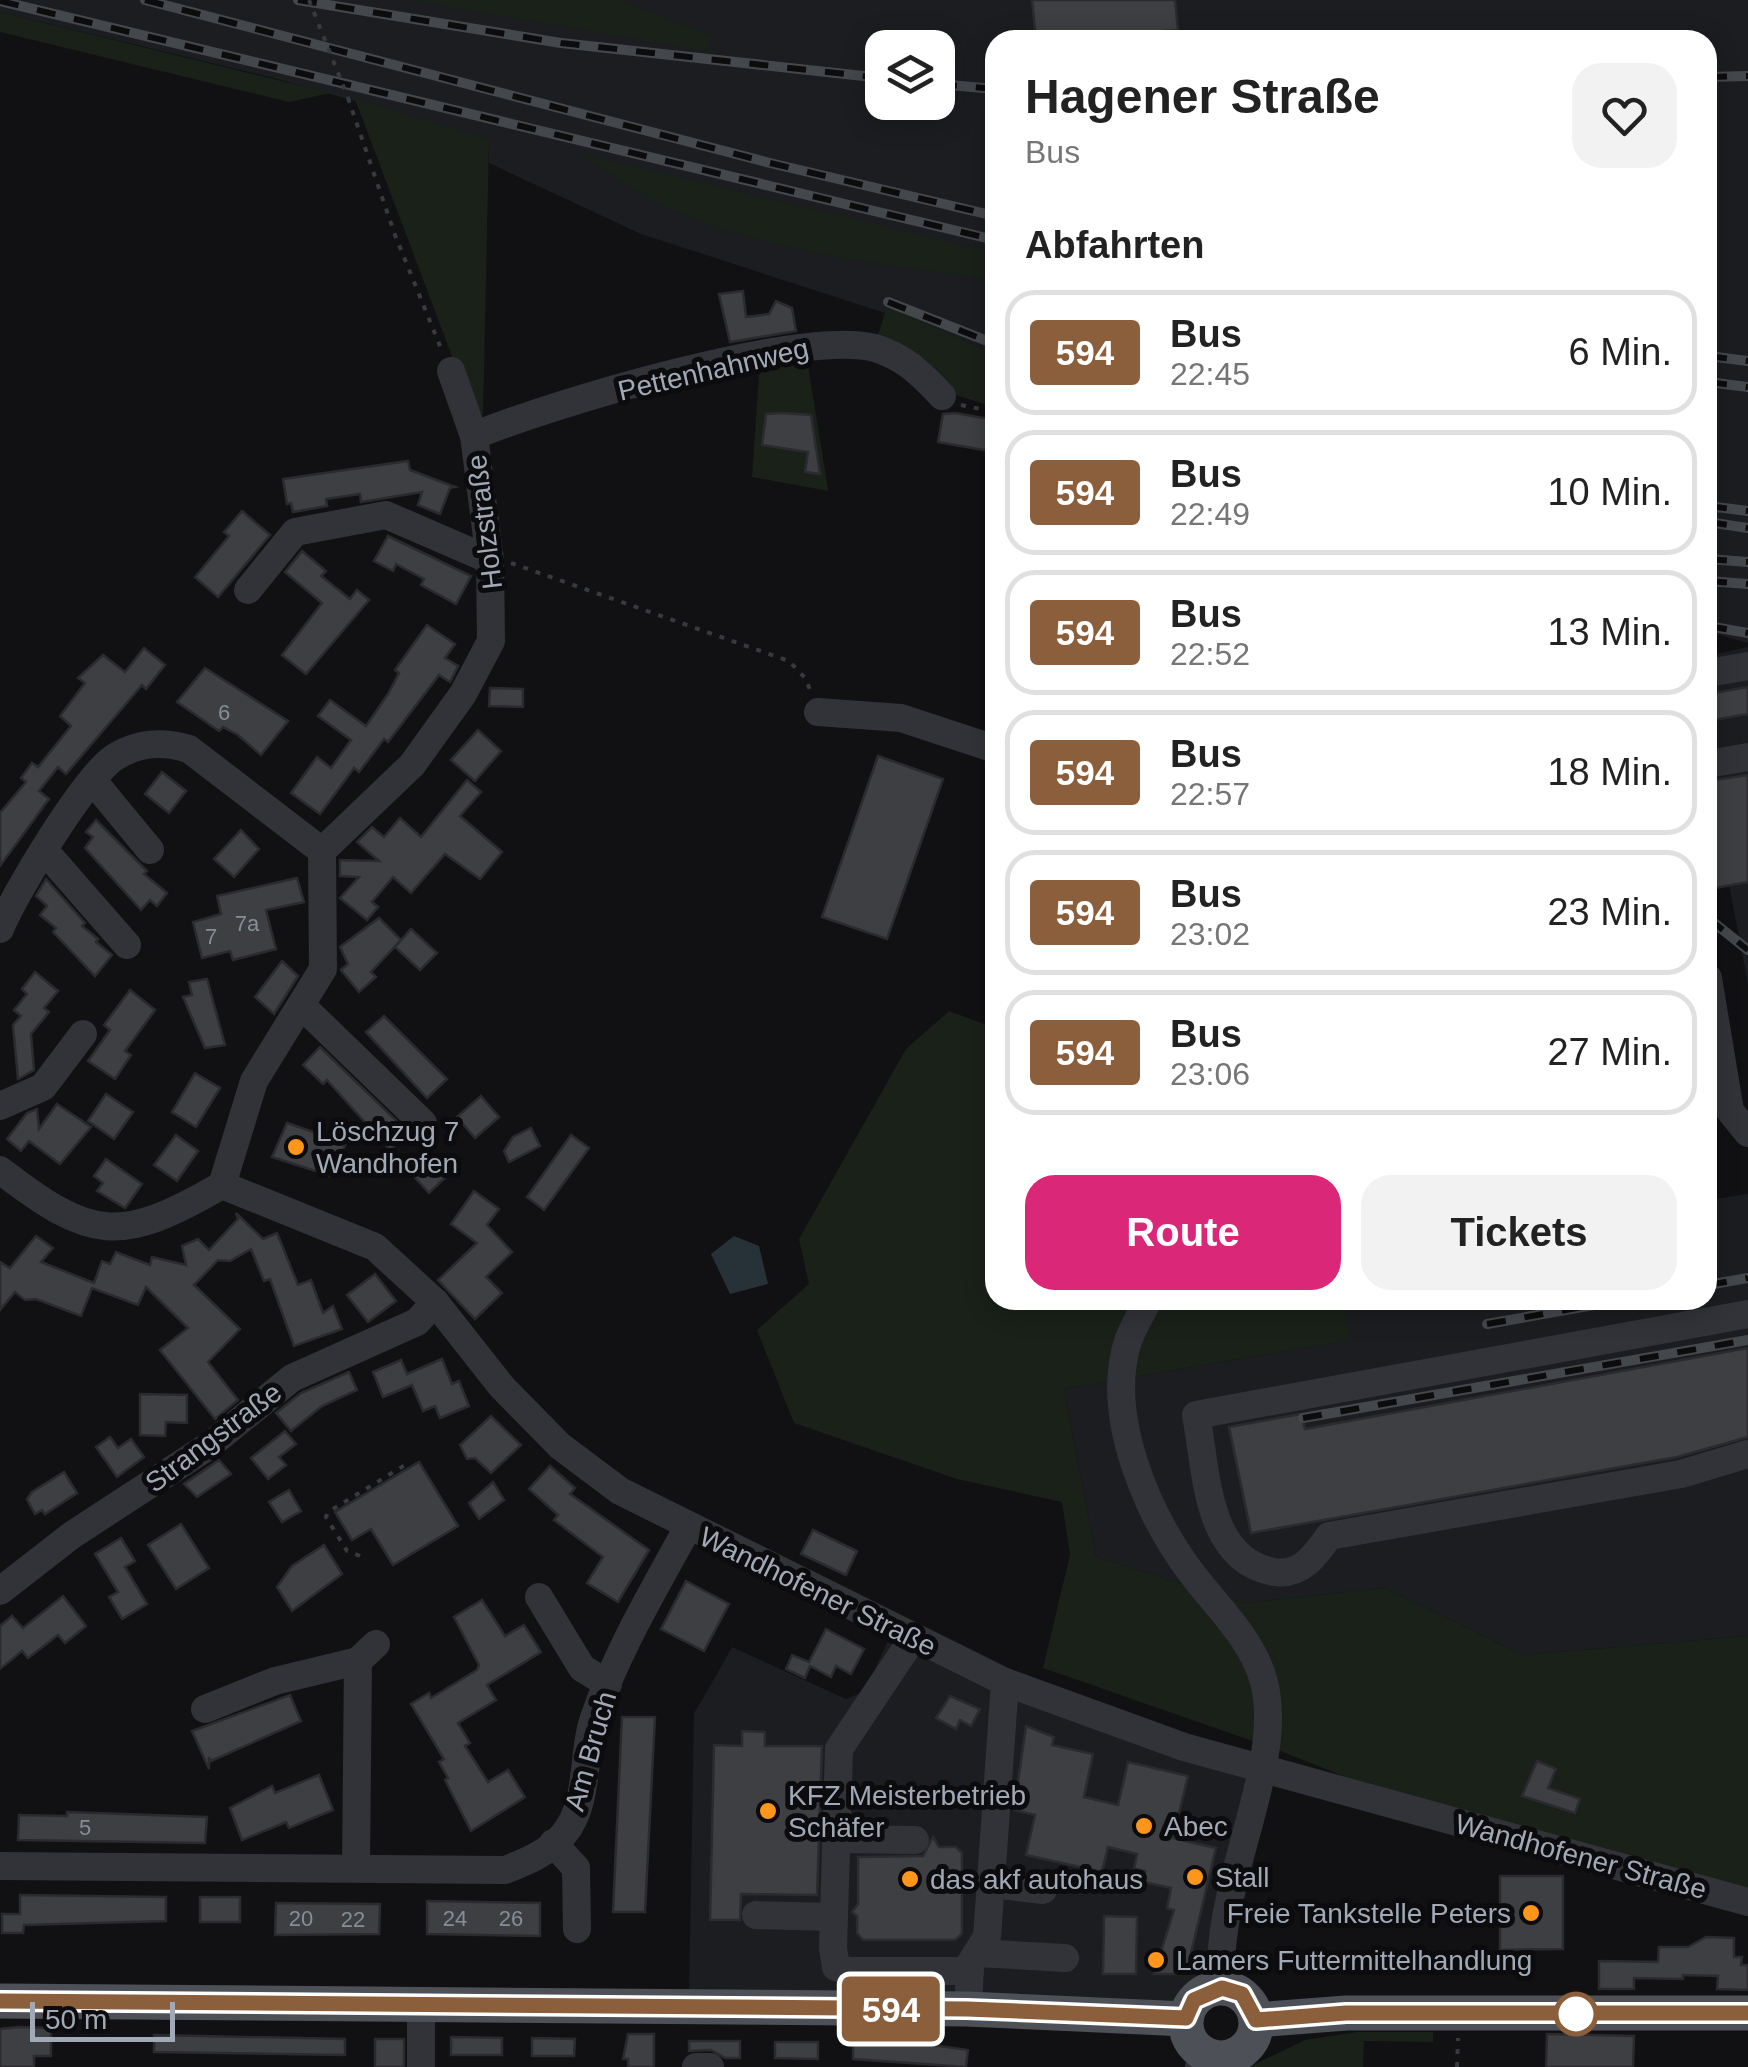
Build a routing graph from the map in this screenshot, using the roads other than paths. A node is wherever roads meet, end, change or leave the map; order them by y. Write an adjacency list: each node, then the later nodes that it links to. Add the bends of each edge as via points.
1 (450, 371): 3 (street, Holzstraße)
2 (942, 396): 3 (street, Pettenhahnweg, via 913,365 873,348 817,345 628,387)
3 (474, 436): 4 (street, Holzstraße)
4 (490, 560): 5 (street, via 386,515 296,532); 15 (street, Holzstraße, via 491,641 463,694 412,765)
5 (248, 590)
6 (1748, 666): 7 (street)
7 (1717, 671)
8 (818, 712): 9 (street, via 901,718)
9 (985, 746)
10 (1748, 757): 11 (street)
11 (1717, 762)
12 (94, 782): 13 (street); 14 (street); 15 (street, via 112,759 134,748 171,744 212,764)
13 (44, 850): 16 (street); 17 (street)
14 (150, 850)
15 (322, 851): 18 (street, via 323,969)
16 (0, 929)
17 (127, 945)
18 (302, 1006): 22 (street); 25 (street, via 254,1081)
19 (1717, 1032): 23 (street, via 1730,1111)
20 (83, 1034): 21 (street, via 42,1087)
21 (0, 1106)
22 (422, 1123)
23 (1748, 1133)
24 (0, 1170): 25 (street, via 62,1215 102,1227 134,1225)
25 (222, 1186): 26 (street, Wandhofener Straße, via 376,1247)
26 (435, 1302): 30 (street, Wandhofener Straße, via 502,1387 560,1446 620,1492); 31 (street, Strangstraße, via 417,1322 292,1378 222,1436)
27 (1143, 1310): 37 (street, via 1128,1342 1121,1395 1130,1445 1156,1515 1255,1654 1268,1726)
28 (1748, 1314): 29 (street, via 1196,1415 1220,1536 1235,1556 1284,1574 1310,1563 1329,1536 1681,1474)
29 (1748, 1454)
30 (688, 1527): 33 (street, Wandhofener Straße); 35 (street, Am Bruch)
31 (0, 1591)
32 (539, 1597): 35 (street, via 582,1668)
33 (913, 1638): 34 (street, Wandhofener Straße); 38 (street, via 840,1749)
34 (1005, 1682): 37 (street, Wandhofener Straße); 43 (street)
35 (608, 1684): 40 (street, Am Bruch, via 594,1718 578,1809)
36 (205, 1709): 42 (street, via 367,1652)
37 (1261, 1769): 45 (street, Wandhofener Straße); 51 (street, via 1226,1898)
38 (836, 1840): 39 (street); 47 (street)
39 (915, 1840)
40 (553, 1843): 42 (street, Am Bruch, via 506,1870); 48 (street, via 576,1868)
41 (0, 1866): 42 (street, Am Bruch)
42 (356, 1868)
43 (992, 1884): 44 (street); 50 (street, via 987,1937)
44 (1043, 1890)
45 (1748, 1902)
46 (756, 1915): 47 (street)
47 (834, 1917): 50 (street, via 836,1966 847,1971)
48 (576, 1929)
49 (1065, 1958): 50 (street)
50 (974, 1962): 54 (street)
51 (1222, 1988): 56 (main road, via 1194,2000); 57 (main road, via 1242,1994)
52 (0, 2001): 53 (main road)
53 (421, 2006): 54 (main road); 59 (street)
54 (967, 2009): 56 (main road)
55 (1748, 2012): 57 (main road, via 1346,2013)
56 (1186, 2018): 58 (main road)
57 (1256, 2020): 58 (main road, via 1247,2048)
58 (1202, 2061)
59 (421, 2067)
60 (696, 2067): 61 (street)
61 (710, 2067)

